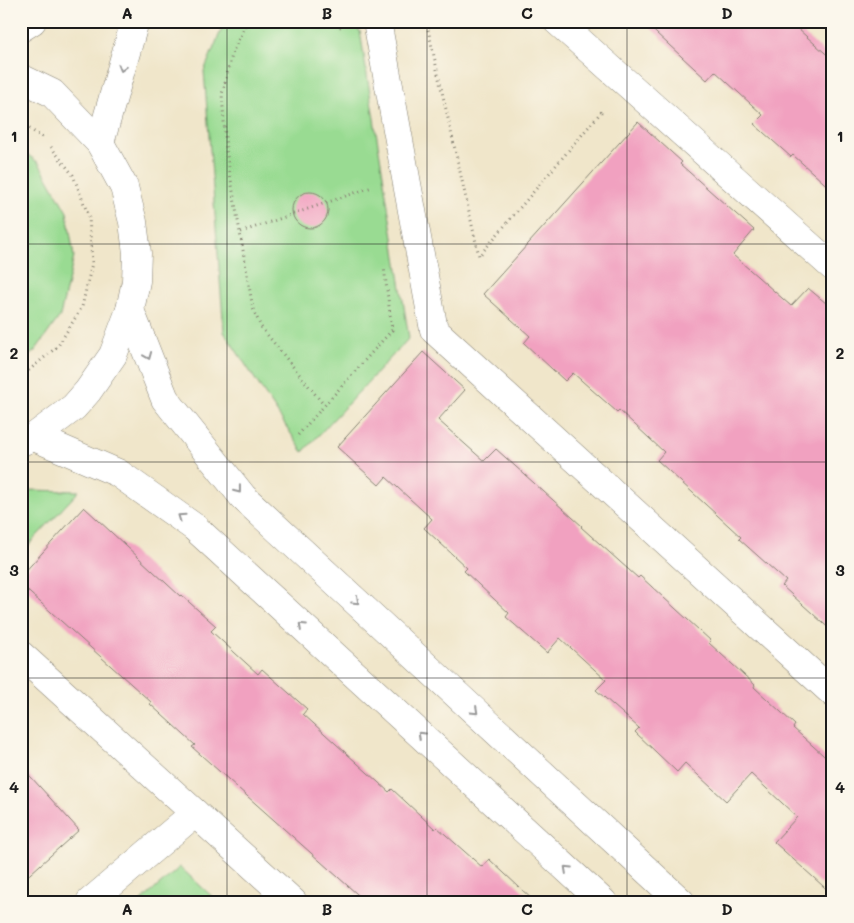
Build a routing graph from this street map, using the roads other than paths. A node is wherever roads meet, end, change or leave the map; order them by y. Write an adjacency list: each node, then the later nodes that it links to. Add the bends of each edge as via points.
1 (32, 21): 5 (street)
2 (135, 21): 7 (street, one-way to 7)
3 (377, 21): 12 (street, via 434,330)
4 (557, 21): 8 (street)
5 (21, 28)
6 (21, 78): 7 (street, via 52,93)
7 (100, 143): 9 (street, via 124,187 133,222 137,253)
8 (833, 267)
9 (130, 310): 10 (street, via 113,355 88,392 74,407); 17 (street, one-way to 17, via 166,399 244,497)
10 (27, 439): 16 (street, one-way to 10, via 194,527 118,473)
11 (21, 655): 13 (street)
12 (833, 693)
13 (196, 813): 14 (street); 15 (street)
14 (90, 902)
15 (293, 902)
16 (603, 902)
17 (681, 902)

